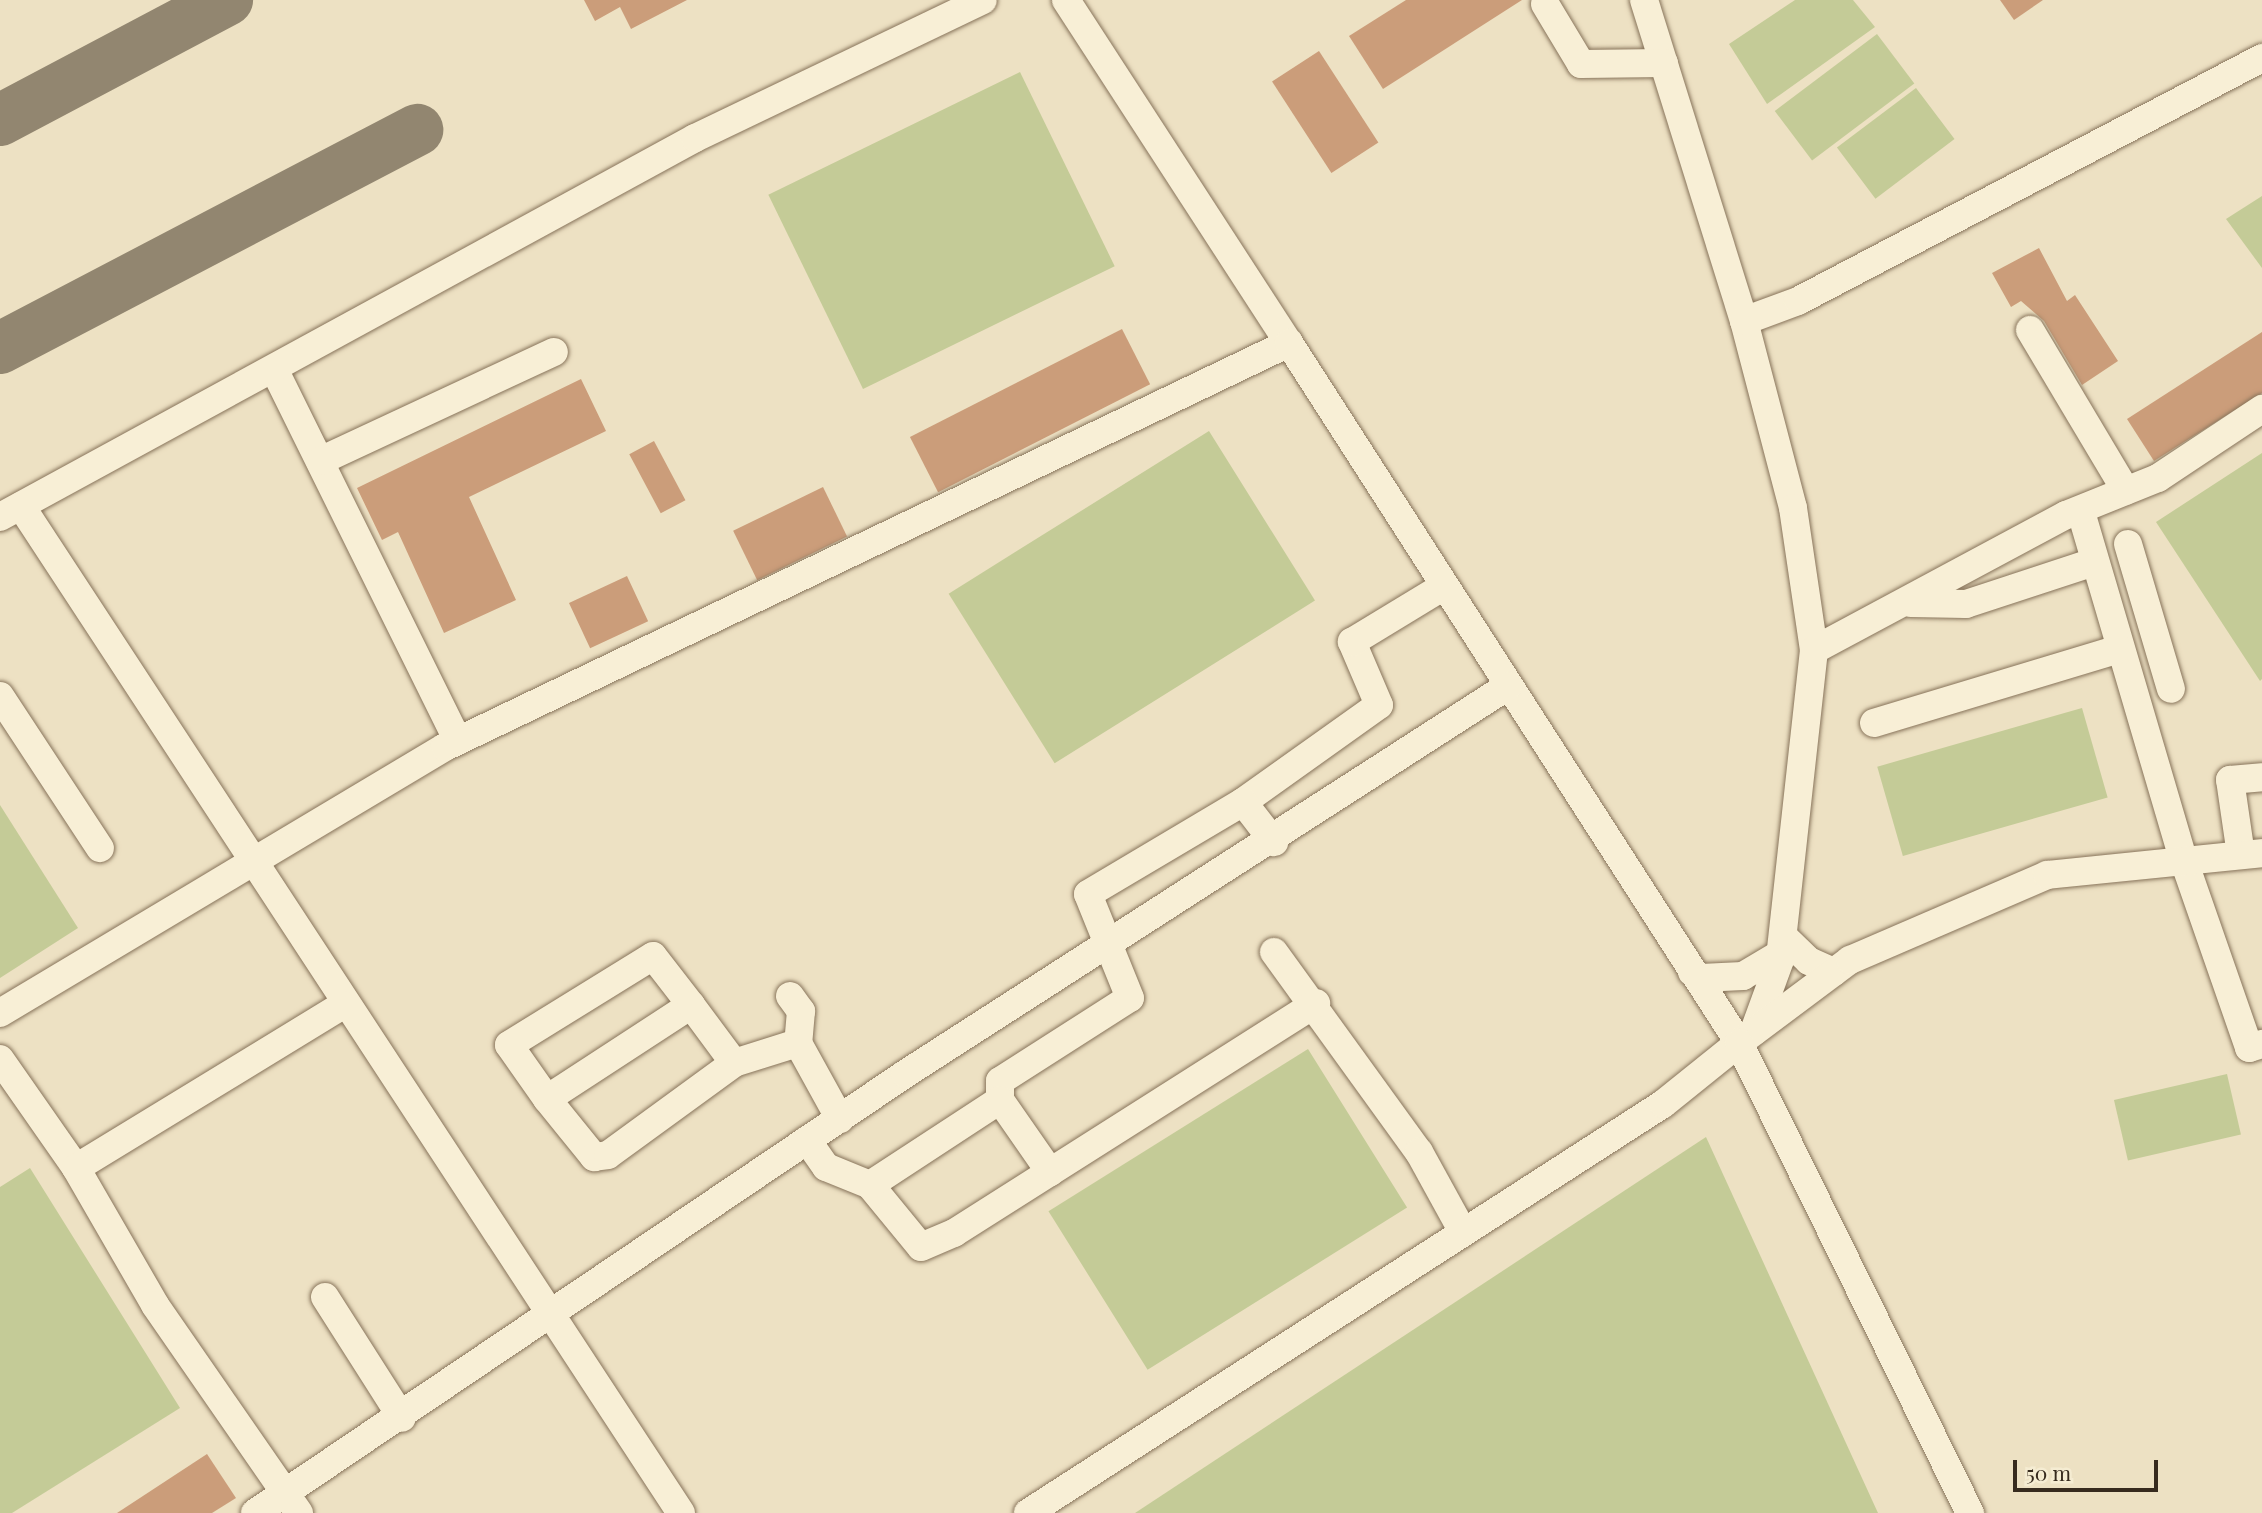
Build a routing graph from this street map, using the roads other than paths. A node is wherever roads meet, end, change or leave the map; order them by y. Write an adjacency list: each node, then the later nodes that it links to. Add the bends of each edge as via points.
1 (982, 0): 11 (lane, via 695,138)
2 (1066, 0): 9 (lane)
3 (1644, 0): 6 (lane)
4 (1545, 4): 6 (lane, via 1581,64)
5 (2262, 58): 7 (lane, via 1798,301)
6 (1664, 63): 7 (lane)
7 (1744, 321): 24 (lane, via 1793,508)
8 (2030, 331): 14 (lane)
9 (1289, 343): 19 (lane); 29 (lane)
10 (554, 352): 13 (lane)
11 (274, 369): 13 (lane); 15 (lane)
12 (2262, 409): 14 (lane, via 2158,478)
13 (320, 461): 29 (lane)
14 (2126, 491): 16 (lane)
15 (11, 512): 36 (lane)
16 (2081, 512): 18 (lane); 20 (lane)
17 (2128, 544): 21 (lane)
18 (2094, 562): 20 (lane, via 1966,604); 22 (lane)
19 (1444, 586): 25 (lane); 31 (lane, via 1352,642 1379,705)
20 (1908, 603): 24 (lane)
21 (2147, 607): 22 (lane); 26 (lane)
22 (2110, 620): 23 (lane)
23 (2119, 649): 28 (lane); 35 (lane)
24 (1814, 650): 37 (lane)
25 (1508, 686): 32 (lane); 40 (lane)
26 (2171, 689)
27 (0, 696): 33 (lane)
28 (1874, 723)
29 (458, 741): 36 (lane)
30 (2262, 777): 34 (lane, via 2230,780)
31 (1243, 802): 32 (lane); 38 (lane, via 1088,894)
32 (1274, 842): 38 (lane)
33 (100, 848)
34 (2252, 854): 35 (lane)
35 (2184, 861): 41 (lane, via 2047,875); 49 (lane, via 2249,1048)
36 (249, 862): 44 (lane); 46 (lane)
37 (1782, 945): 40 (lane, via 1743,976 1700,978); 41 (lane); 47 (lane)
38 (1106, 948): 53 (lane, via 1130,998 1000,1082); 54 (lane)
39 (1274, 952): 43 (lane)
40 (1692, 972): 47 (lane)
41 (1834, 972): 47 (lane)
42 (790, 996): 48 (lane, via 801,1011)
43 (1317, 1003): 57 (lane); 59 (lane, via 1419,1152)
44 (343, 1005): 56 (lane); 61 (lane)
45 (691, 1005): 51 (lane); 52 (lane); 52 (lane, via 653,956 509,1045)
46 (0, 1013)
47 (1746, 1037): 59 (lane, via 1663,1104); 67 (lane)
48 (798, 1043): 51 (lane); 54 (lane)
49 (2262, 1044)
50 (0, 1059): 56 (lane)
51 (734, 1063): 52 (lane, via 608,1155 594,1157)
52 (547, 1099)
53 (1000, 1100): 57 (lane); 58 (lane)
54 (840, 1119): 55 (lane)
55 (807, 1140): 58 (lane, via 826,1167); 61 (lane)
56 (76, 1168): 63 (lane, via 155,1305)
57 (1050, 1172): 58 (lane, via 921,1247)
58 (870, 1185)
59 (1463, 1232): 66 (lane)
60 (325, 1297): 62 (lane)
61 (548, 1318): 62 (lane); 65 (lane)
62 (402, 1418): 63 (lane)
63 (292, 1503): 64 (lane)
64 (255, 1513)
65 (681, 1513)
66 (1028, 1513)
67 (1970, 1513)

